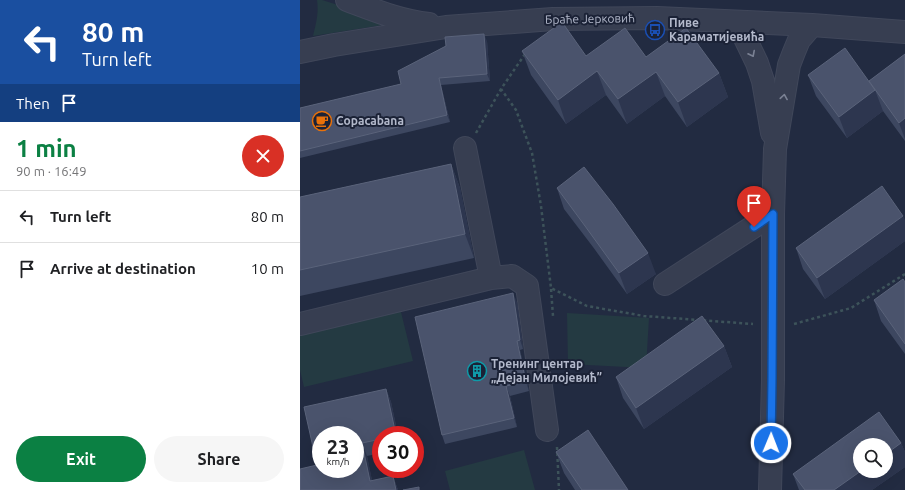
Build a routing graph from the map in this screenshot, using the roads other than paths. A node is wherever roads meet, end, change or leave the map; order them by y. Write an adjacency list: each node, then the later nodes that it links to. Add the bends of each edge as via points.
1 (347, 0): 2 (street)
2 (382, 7): 6 (street, via 414,22)
3 (657, 9): 4 (street, Браће Јерковић); 6 (street, Браће Јерковић)
4 (731, 22): 5 (street, Браће Јерковић); 10 (street, one-way to 10, via 744,36 757,63 763,81)
5 (812, 25): 7 (street, Браће Јерковић); 10 (street, one-way to 5, via 789,64 800,40)
6 (446, 26): 8 (street, Браће Јерковић)
7 (905, 32)
8 (300, 52)
9 (465, 148): 12 (street)
10 (775, 149): 11 (street)
11 (773, 214): 13 (street); 16 (street, via 781,326 772,388)
12 (491, 278): 14 (street); 15 (street, via 512,276 527,286)
13 (665, 284)
14 (300, 324)
15 (547, 430)
16 (770, 490)

